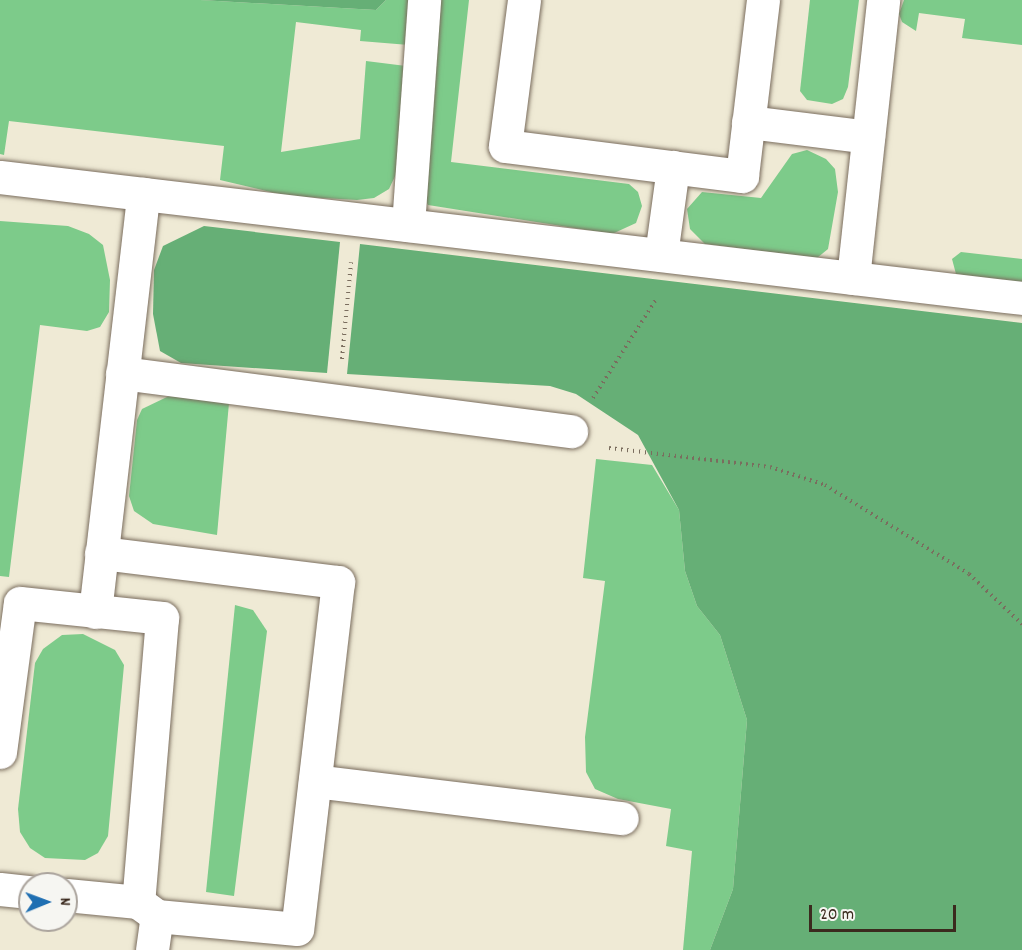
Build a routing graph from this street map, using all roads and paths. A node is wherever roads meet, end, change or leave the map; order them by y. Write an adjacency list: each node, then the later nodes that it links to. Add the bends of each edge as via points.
1 (424, 0): 11 (lane)
2 (524, 0): 7 (lane, via 505,146)
3 (764, 0): 5 (lane)
4 (883, 0): 6 (lane)
5 (748, 122): 6 (lane); 7 (lane, via 742,176)
6 (868, 137): 13 (lane)
7 (673, 167): 12 (lane)
8 (0, 177): 9 (lane)
9 (143, 194): 10 (lane); 15 (lane)
10 (355, 219): 11 (lane); 16 (path)
11 (408, 225): 12 (lane)
12 (661, 255): 13 (lane); 17 (path, via 656,300)
13 (853, 278): 14 (lane)
14 (1022, 298)
15 (122, 373): 16 (lane); 18 (lane)
16 (338, 399): 17 (lane)
17 (571, 431): 20 (path, via 599,447 771,467 825,485 969,574)
18 (101, 553): 19 (lane); 22 (lane, via 338,582)
19 (95, 612): 21 (lane, via 20,603); 27 (lane, via 162,618)
20 (1022, 624)
21 (0, 752)
22 (315, 781): 23 (lane); 27 (lane, via 297,929)
23 (622, 818)
24 (0, 889): 25 (lane)
25 (18, 891)
26 (78, 897): 27 (lane)
27 (147, 909): 28 (lane)
28 (152, 950)

